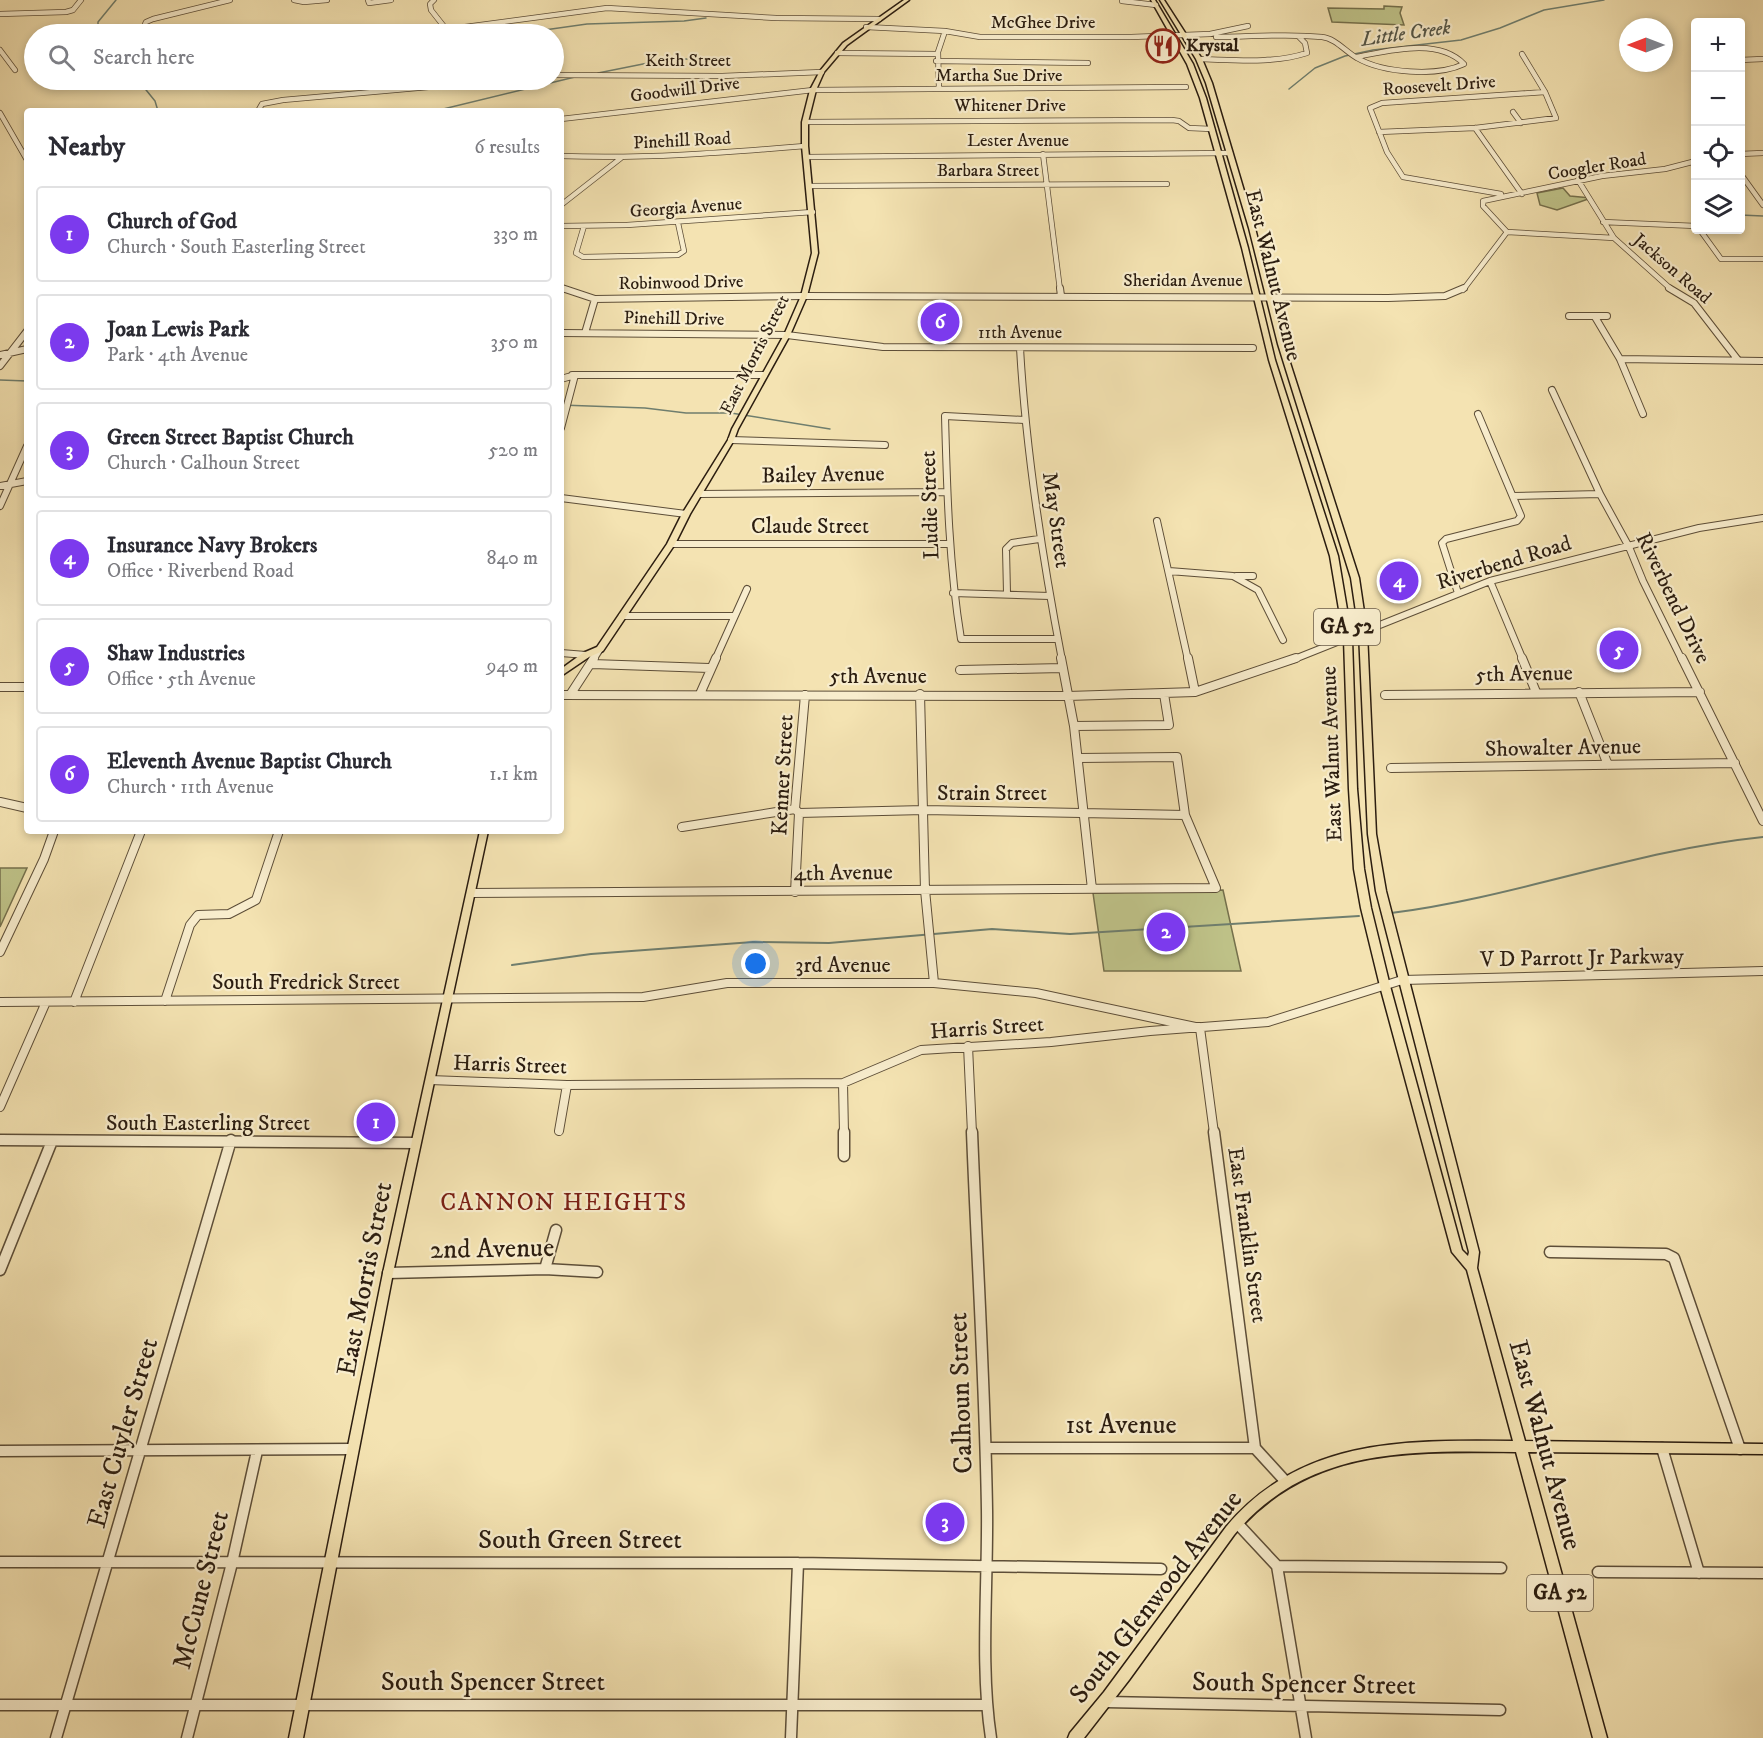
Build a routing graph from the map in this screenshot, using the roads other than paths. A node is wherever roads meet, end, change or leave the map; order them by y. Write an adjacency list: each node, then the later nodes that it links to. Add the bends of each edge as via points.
1 (81, 0): 13 (street, via 66,12)
2 (230, 0): 15 (street)
3 (294, 0): 4 (street)
4 (327, 0)
5 (368, 0): 6 (street)
6 (391, 0)
7 (434, 0): 16 (street, via 431,10)
8 (907, 0): 14 (main road, East Morris Street)
9 (1122, 1): 10 (street)
10 (1155, 1): 20 (main road, East Walnut Avenue / GA 52); 21 (main road, East Walnut Avenue / GA 52)
11 (603, 3): 12 (street)
12 (607, 8): 14 (street, via 776,18); 17 (street)
13 (0, 14)
14 (879, 19): 18 (main road, East Morris Street)
15 (146, 24)
16 (442, 24)
17 (480, 24)
18 (866, 27): 19 (street, McGhee Drive); 25 (main road, East Morris Street)
19 (945, 31): 20 (street, McGhee Drive, via 986,37); 26 (street)
20 (1175, 36): 21 (street, McGhee Drive); 49 (main road, East Walnut Avenue / GA 52, via 1197,80)
21 (1185, 36): 22 (street); 22 (street, via 1251,27); 29 (main road, East Walnut Avenue / GA 52)
22 (1212, 36): 23 (street)
23 (1299, 37): 28 (street, via 1329,39); 29 (street, via 1307,53 1288,59)
24 (0, 50): 34 (street)
25 (837, 53): 26 (street); 35 (main road, East Morris Street)
26 (937, 54): 32 (street)
27 (1522, 54): 41 (street)
28 (1356, 57): 28 (street, via 1442,50 1454,53 1464,63 1444,70 1402,70)
29 (1199, 59): 53 (main road, East Walnut Avenue / GA 52)
30 (1763, 59): 31 (street)
31 (1745, 60)
32 (936, 61): 33 (street); 38 (street)
33 (1088, 63)
34 (15, 70)
35 (822, 72): 36 (street, Keith Street); 40 (main road, East Morris Street)
36 (564, 75)
37 (1186, 87): 38 (street, Martha Sue Drive)
38 (939, 89): 40 (street, Martha Sue Drive)
39 (395, 90): 42 (street, via 283,100 262,104)
40 (813, 90): 45 (street, Goodwill Drive); 46 (main road, East Morris Street)
41 (1545, 92): 47 (street, via 1557,118); 50 (street, Roosevelt Drive, via 1377,104 1370,108)
42 (260, 108)
43 (1513, 112): 47 (street)
44 (0, 113): 57 (street)
45 (564, 119)
46 (805, 122): 49 (street, Whitener Drive, via 1172,120 1193,129); 51 (main road, East Morris Street)
47 (1521, 123): 48 (street)
48 (1474, 128): 50 (street); 68 (street)
49 (1212, 129): 52 (main road, East Walnut Avenue / GA 52)
50 (1379, 132): 67 (street, Roosevelt Drive, via 1403,177)
51 (805, 146): 59 (main road, East Morris Street); 60 (street, Pinehill Road)
52 (1219, 153): 53 (street, Lester Avenue); 55 (street, Lester Avenue); 84 (main road, East Walnut Avenue / GA 52)
53 (1230, 153): 85 (main road, East Walnut Avenue / GA 52)
54 (1763, 153): 56 (street)
55 (1043, 154): 59 (street, Lester Avenue); 64 (street)
56 (1745, 154)
57 (24, 155)
58 (564, 156): 60 (street, Pinehill Road)
59 (806, 157): 66 (main road, East Morris Street)
60 (621, 158): 69 (street)
61 (1691, 162): 62 (street, Coogler Road, via 1675,168)
62 (1578, 180): 68 (street, Coogler Road); 73 (street, Jackson Road)
63 (1745, 180): 70 (street)
64 (1047, 184): 65 (street, Barbara Street); 66 (street, Barbara Street); 83 (street)
65 (1167, 184)
66 (809, 186): 71 (main road, East Morris Street)
67 (1501, 194): 68 (street, Coogler Road); 77 (street, via 1483,201 1483,206)
68 (1521, 194)
69 (564, 203)
70 (1763, 205)
71 (813, 212): 72 (street, Georgia Avenue); 82 (main road, East Morris Street, via 815,253)
72 (678, 222): 75 (street, Georgia Avenue); 75 (street, via 684,250 678,255 583,257 576,253)
73 (1602, 222): 76 (street); 79 (street, Jackson Road)
74 (564, 226): 75 (street, Georgia Avenue)
75 (584, 226)
76 (1691, 226)
77 (1508, 232): 79 (street, Jackson Road); 85 (street, Sheridan Avenue, via 1462,291 1445,296)
78 (1703, 234): 80 (street, via 1721,259)
79 (1614, 238): 100 (street, Jackson Road, via 1665,286 1694,303)
80 (1763, 259)
81 (564, 289): 86 (street, Robinwood Drive)
82 (804, 296): 83 (street, Sheridan Avenue); 86 (street, Robinwood Drive); 93 (main road, East Morris Street)
83 (1061, 296): 84 (street, Sheridan Avenue)
84 (1257, 296): 85 (street, Sheridan Avenue); 108 (main road, East Walnut Avenue / GA 52)
85 (1269, 297): 109 (main road, East Walnut Avenue / GA 52)
86 (595, 299): 91 (street)
87 (1569, 316): 89 (street)
88 (1607, 316): 89 (street)
89 (1596, 317): 99 (street)
90 (564, 333): 91 (street, Pinehill Drive)
91 (585, 333): 93 (street, Pinehill Drive)
92 (24, 335): 97 (street)
93 (787, 335): 94 (street, 11th Avenue, via 883,347); 105 (main road, East Morris Street)
94 (1020, 348): 95 (street, 11th Avenue); 113 (street, May Street)
95 (1253, 348)
96 (24, 350): 97 (street)
97 (12, 352): 98 (street); 102 (street)
98 (0, 355)
99 (1620, 360): 100 (street); 111 (street)
100 (1738, 360): 101 (street)
101 (1763, 361)
102 (0, 366)
103 (564, 375): 104 (street)
104 (575, 375): 105 (street); 106 (street); 112 (street)
105 (764, 375): 114 (main road, East Morris Street)
106 (564, 378)
107 (1552, 390): 122 (street, Riverbend Drive)
108 (1287, 409): 109 (main road); 149 (main road, East Walnut Avenue / GA 52, via 1334,556)
109 (1301, 409): 146 (main road, East Walnut Avenue / GA 52, via 1355,578)
110 (1478, 414): 123 (street)
111 (1643, 414)
112 (564, 417)
113 (1024, 420): 120 (street, Ludie Street, via 945,416); 129 (street, May Street)
114 (731, 440): 115 (street); 121 (main road, East Morris Street)
115 (885, 445)
116 (24, 454): 118 (street)
117 (24, 481): 118 (street)
118 (13, 482): 119 (street); 125 (street)
119 (0, 486)
120 (947, 492): 121 (street, Bailey Avenue); 131 (street, Ludie Street)
121 (700, 494): 126 (main road, East Morris Street)
122 (1600, 494): 123 (street); 132 (street, Riverbend Drive)
123 (1513, 496): 142 (street, via 1520,519 1442,543)
124 (564, 498): 126 (street)
125 (0, 506)
126 (686, 514): 130 (main road, East Morris Street)
127 (1763, 518): 132 (street, Riverbend Road, via 1714,525)
128 (1157, 521): 133 (street)
129 (1040, 539): 141 (street, via 1012,543 1006,549); 143 (street, May Street)
130 (671, 544): 131 (street, Claude Street); 144 (main road, East Morris Street)
131 (949, 544): 140 (street, Ludie Street)
132 (1629, 547): 136 (street, Riverbend Road); 163 (street, Riverbend Drive)
133 (1169, 571): 134 (street); 160 (street)
134 (1233, 576): 135 (street); 137 (street)
135 (1252, 576): 137 (street); 139 (street)
136 (1490, 581): 142 (street, Riverbend Road); 161 (street)
137 (1244, 582): 139 (street)
138 (747, 589): 145 (street)
139 (1258, 590): 148 (street)
140 (953, 593): 141 (street); 147 (street, Ludie Street, via 961,639)
141 (1007, 593): 143 (street)
142 (1458, 593): 146 (street, Riverbend Road)
143 (1050, 596): 147 (street, May Street)
144 (622, 616): 145 (street); 150 (main road, East Morris Street)
145 (734, 616): 154 (street)
146 (1363, 632): 149 (street, Riverbend Road); 195 (main road, East Walnut Avenue / GA 52, via 1372,834)
147 (1058, 639): 155 (street, May Street)
148 (1283, 639)
149 (1348, 639): 160 (street, Riverbend Road); 197 (main road, East Walnut Avenue / GA 52, via 1356,839 1366,908)
150 (600, 648): 152 (main road, East Morris Street); 153 (street)
151 (564, 652): 152 (street)
152 (586, 655): 157 (main road, East Morris Street)
153 (592, 664): 154 (street); 168 (street)
154 (709, 668): 164 (street)
155 (1063, 668): 156 (street); 171 (street, May Street)
156 (960, 670)
157 (564, 671)
158 (0, 687): 159 (street)
159 (24, 687)
160 (1195, 692): 166 (street, 5th Avenue)
161 (1536, 692): 162 (street, 5th Avenue); 170 (street, 5th Avenue)
162 (1579, 692): 163 (street, 5th Avenue); 175 (street)
163 (1700, 692): 174 (street, Riverbend Drive)
164 (700, 694): 168 (street, 5th Avenue); 169 (street, 5th Avenue)
165 (920, 694): 169 (street, 5th Avenue); 171 (street, 5th Avenue); 179 (street)
166 (1164, 694): 171 (street, 5th Avenue); 172 (street, via 1169,725)
167 (564, 695): 168 (street, 5th Avenue)
168 (570, 695)
169 (805, 695): 180 (street, Kenner Street)
170 (1385, 695)
171 (1068, 696): 172 (street, May Street)
172 (1074, 726): 173 (street, May Street)
173 (1078, 758): 181 (street, May Street); 182 (street, via 1176,757)
174 (1735, 763): 175 (street, Showalter Avenue); 183 (street, Riverbend Drive)
175 (1608, 765): 176 (street, Showalter Avenue)
176 (1392, 768)
177 (0, 802): 178 (street)
178 (24, 807)
179 (924, 810): 180 (street, Strain Street); 181 (street, Strain Street); 190 (street)
180 (797, 811): 184 (street, Strain Street); 191 (street, Kenner Street)
181 (1082, 812): 182 (street, Strain Street); 189 (street, May Street)
182 (1185, 815): 189 (street, 4th Avenue, via 1215,888)
183 (1763, 821)
184 (682, 826)
185 (53, 834): 193 (street)
186 (140, 834): 202 (street)
187 (278, 834): 199 (street, via 256,900 229,914 198,915 190,925)
188 (483, 834): 192 (main road, East Morris Street)
189 (1092, 889): 190 (street, 4th Avenue)
190 (925, 890): 191 (street, 4th Avenue); 196 (street)
191 (795, 892): 192 (street, 4th Avenue)
192 (471, 893): 198 (main road, East Morris Street)
193 (0, 952)
194 (1763, 971): 195 (street, V D Parrott Jr Parkway)
195 (1402, 980): 197 (street, Harris Street); 217 (main road, East Walnut Avenue / GA 52, via 1474,1252)
196 (934, 983): 198 (street, 3rd Avenue, via 727,983 643,997); 203 (street, 3rd Avenue, via 1036,993)
197 (1385, 986): 203 (street, Harris Street, via 1268,1022); 217 (main road, East Walnut Avenue / GA 52, via 1457,1252)
198 (447, 999): 199 (street, South Fredrick Street); 205 (main road, East Morris Street)
199 (165, 1001): 202 (street, South Fredrick Street)
200 (0, 1002): 201 (street, South Fredrick Street)
201 (46, 1002): 202 (street, South Fredrick Street); 208 (street)
202 (74, 1002)
203 (1200, 1028): 204 (street, Harris Street); 224 (street, East Franklin Street)
204 (968, 1046): 206 (street, Harris Street, via 921,1050); 223 (street, Calhoun Street)
205 (430, 1080): 207 (street, Harris Street); 213 (main road, East Morris Street)
206 (843, 1083): 207 (street, Harris Street); 214 (street)
207 (567, 1085): 209 (street)
208 (0, 1107)
209 (559, 1131)
210 (0, 1140): 212 (street, South Easterling Street)
211 (231, 1140): 212 (street, South Easterling Street); 213 (street, South Easterling Street); 230 (street, East Cuyler Street)
212 (52, 1141): 219 (street)
213 (415, 1143): 221 (main road, East Morris Street)
214 (843, 1156)
215 (556, 1230): 218 (street)
216 (1550, 1252): 227 (street, via 1666,1254 1674,1258)
217 (1472, 1268): 222 (main road, East Walnut Avenue / GA 52)
218 (545, 1269): 220 (street, 2nd Avenue); 221 (street, 2nd Avenue)
219 (0, 1270)
220 (597, 1272)
221 (388, 1273): 226 (main road, East Morris Street)
222 (1520, 1447): 225 (main road, South Glenwood Avenue); 232 (main road, South Glenwood Avenue, via 1379,1449 1331,1461); 262 (main road, East Walnut Avenue / GA 52)
223 (986, 1448): 224 (street, 1st Avenue); 240 (street, Calhoun Street)
224 (1255, 1448): 232 (street)
225 (1662, 1448): 227 (main road, South Glenwood Avenue); 244 (street)
226 (353, 1449): 231 (street); 236 (main road, East Morris Street)
227 (1740, 1449): 228 (main road, South Glenwood Avenue)
228 (1763, 1449)
229 (0, 1451): 230 (street)
230 (141, 1451): 231 (street); 234 (street, East Cuyler Street)
231 (257, 1451): 237 (street, McCune Street)
232 (1286, 1482): 233 (main road, South Glenwood Avenue)
233 (1237, 1523): 239 (street); 246 (main road, South Glenwood Avenue)
234 (109, 1561): 235 (street, South Green Street); 237 (street, South Green Street); 248 (street, East Cuyler Street)
235 (0, 1562)
236 (331, 1562): 237 (street, South Green Street); 238 (street, South Green Street); 247 (main road, East Morris Street)
237 (232, 1563): 249 (street, McCune Street)
238 (798, 1563): 240 (street, South Green Street); 250 (street)
239 (1277, 1566): 241 (street); 253 (street)
240 (988, 1567): 242 (street, South Green Street); 252 (street, Calhoun Street)
241 (1501, 1568)
242 (1161, 1569)
243 (1598, 1572): 244 (street)
244 (1699, 1573): 245 (street)
245 (1763, 1574)
246 (1106, 1702): 253 (street, South Spencer Street); 260 (main road, South Glenwood Avenue)
247 (303, 1703): 249 (street, South Spencer Street); 250 (street, South Spencer Street); 257 (main road, East Morris Street)
248 (66, 1704): 249 (street, South Spencer Street); 251 (street, South Spencer Street); 255 (street, East Cuyler Street)
249 (196, 1704): 256 (street, McCune Street)
250 (793, 1704): 252 (street, South Spencer Street); 258 (street)
251 (0, 1705)
252 (986, 1705): 259 (street, Calhoun Street)
253 (1301, 1707): 254 (street, South Spencer Street); 261 (street)
254 (1500, 1710)
255 (56, 1738)
256 (187, 1738)
257 (296, 1738)
258 (791, 1738)
259 (991, 1738)
260 (1075, 1738)
261 (1306, 1738)
262 (1600, 1738)

